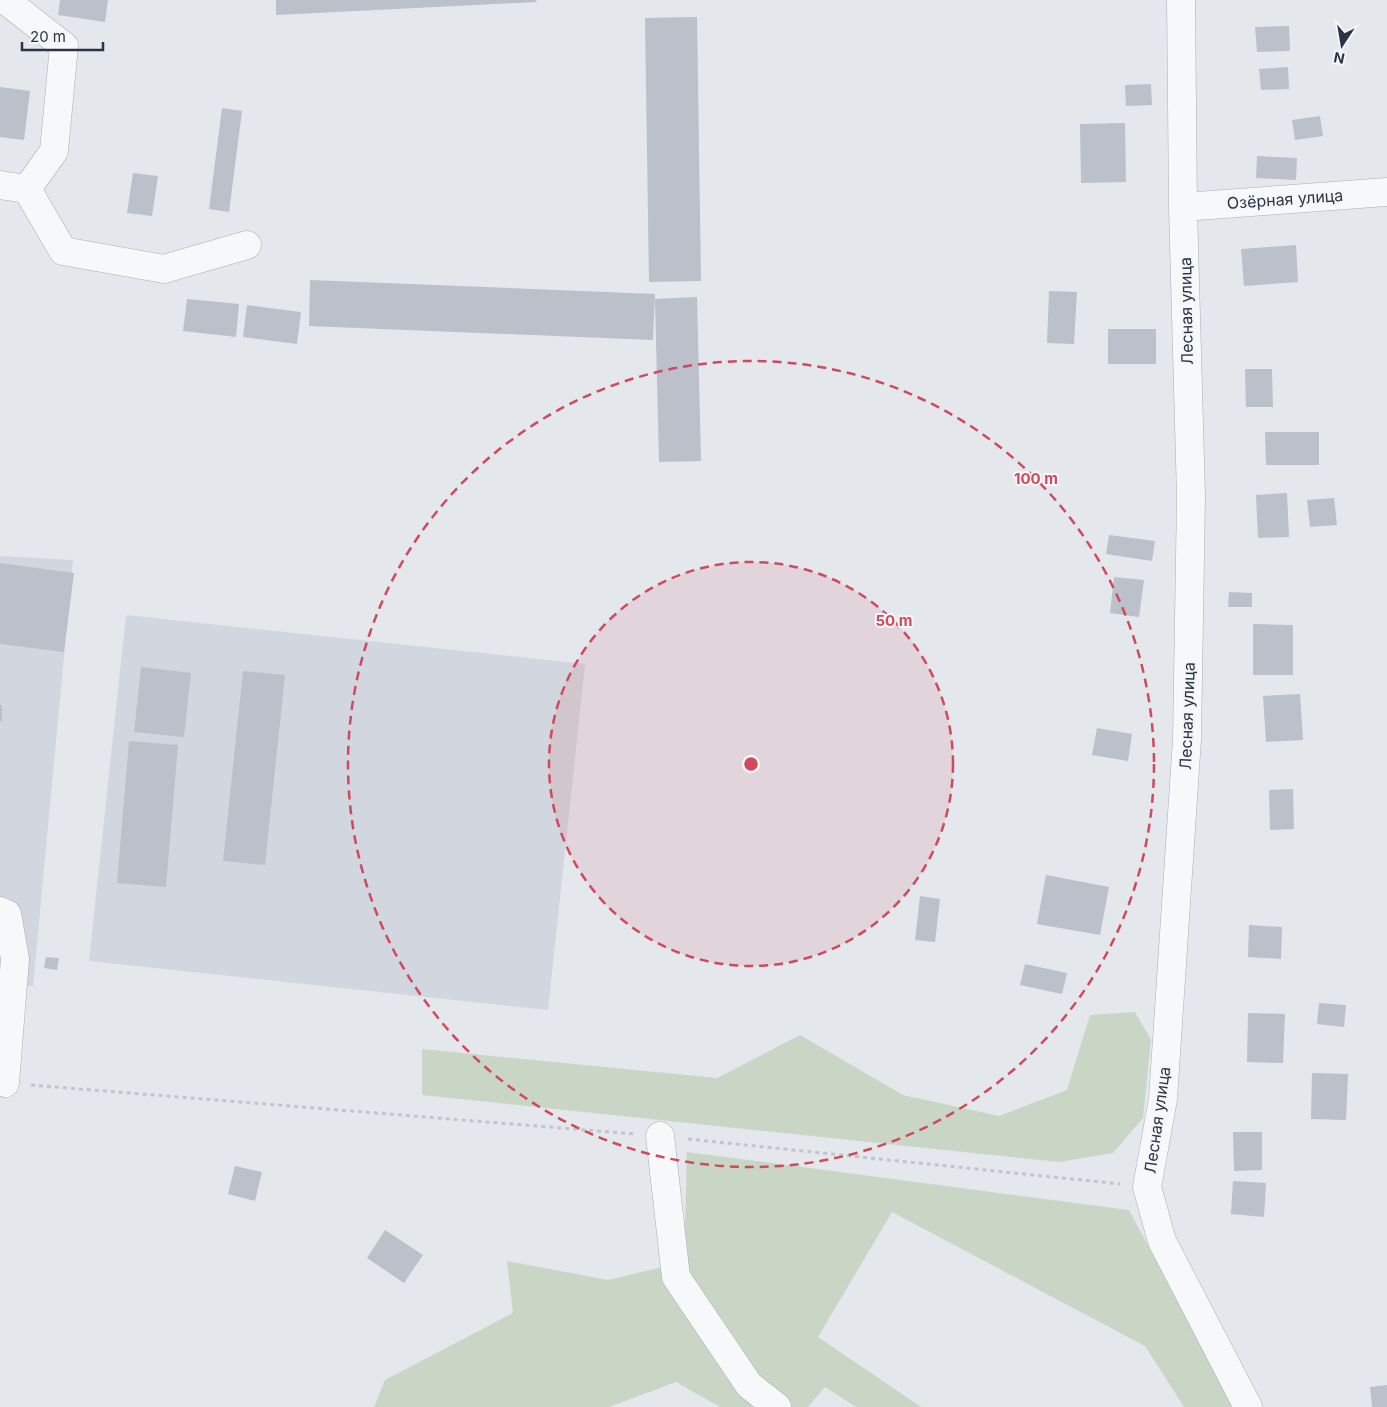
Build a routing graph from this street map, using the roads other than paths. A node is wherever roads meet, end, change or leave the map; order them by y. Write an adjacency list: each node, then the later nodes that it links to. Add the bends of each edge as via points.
1 (4, 0): 4 (street, via 64,46 54,152)
2 (1181, 0): 6 (street, Лесная улица)
3 (0, 185): 4 (street)
4 (28, 189): 7 (street, via 63,251 164,269)
5 (1387, 192): 6 (street, Озёрная улица)
6 (1183, 207): 12 (street, Лесная улица, via 1191,497 1188,739 1163,1099 1147,1187 1162,1241)
7 (247, 245)
8 (0, 911): 9 (street, via 7,914 15,959)
9 (5, 1083)
10 (660, 1136): 11 (street, via 676,1277 749,1385)
11 (777, 1407)
12 (1248, 1407)

